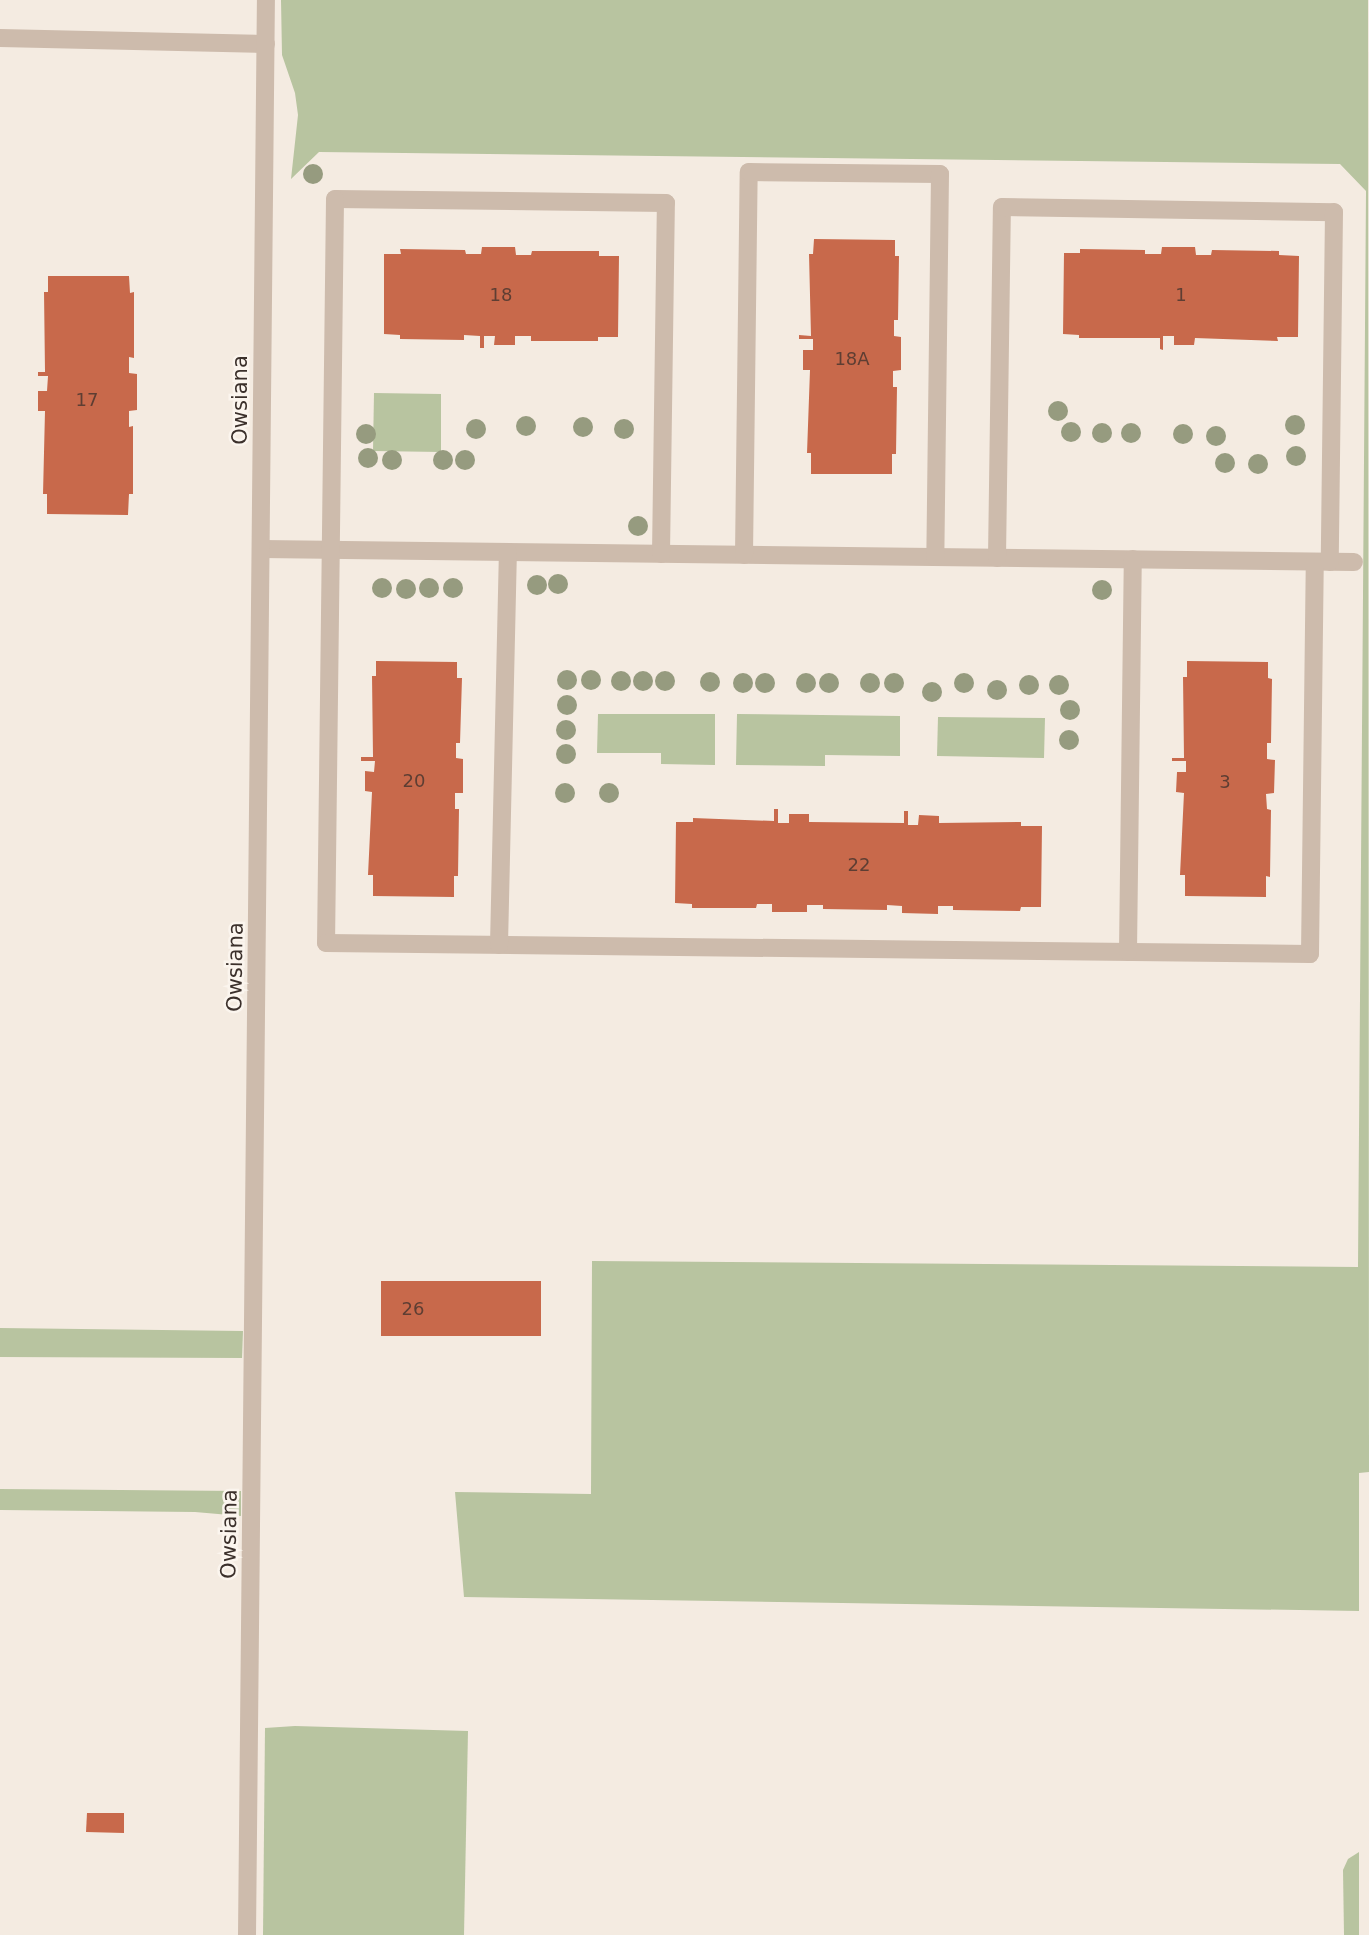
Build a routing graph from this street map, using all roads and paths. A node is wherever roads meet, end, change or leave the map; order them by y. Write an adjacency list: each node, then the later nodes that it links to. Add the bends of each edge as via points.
1 (266, 0): 3 (street, Owsiana)
2 (0, 38): 3 (street)
3 (266, 44): 4 (street, Owsiana)
4 (262, 550): 5 (street); 16 (street, Owsiana)
5 (331, 550): 6 (street); 7 (street, via 335,199 666,203); 14 (street, via 326,943)
6 (508, 552): 7 (street); 14 (street)
7 (661, 554): 8 (street)
8 (744, 555): 9 (street); 9 (street, via 749,173 940,174)
9 (935, 557): 10 (street)
10 (997, 558): 11 (street); 12 (street, via 1002,207 1334,212)
11 (1133, 559): 12 (street); 15 (street)
12 (1323, 562): 13 (street); 15 (street, via 1310,954)
13 (1354, 562)
14 (499, 945): 15 (street)
15 (1128, 952)
16 (247, 1935)

